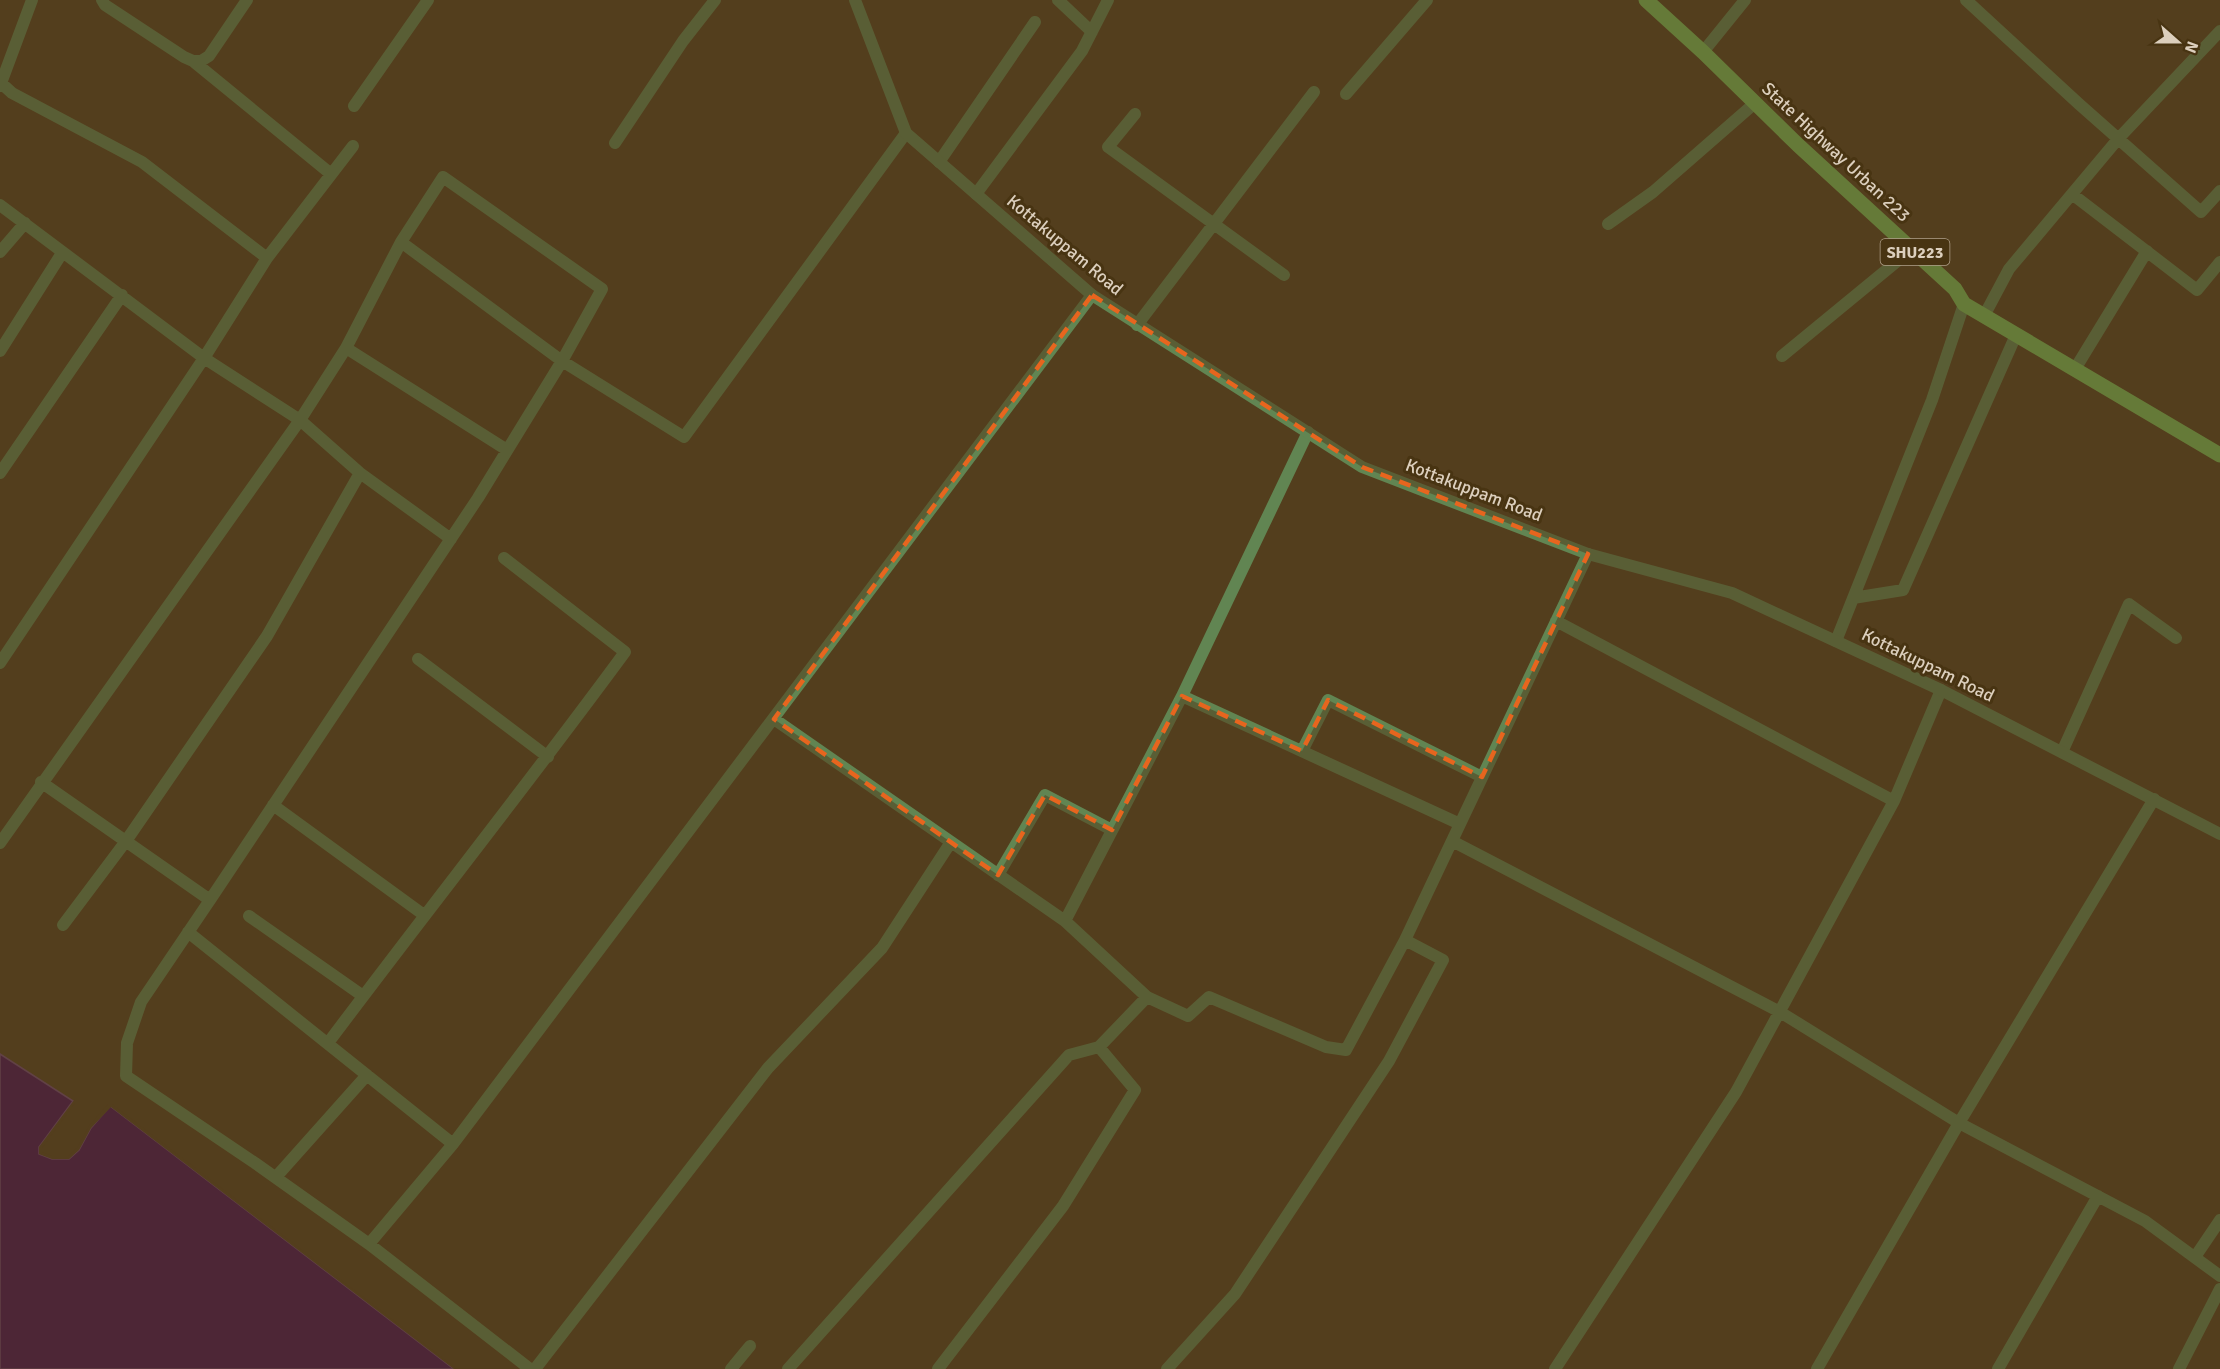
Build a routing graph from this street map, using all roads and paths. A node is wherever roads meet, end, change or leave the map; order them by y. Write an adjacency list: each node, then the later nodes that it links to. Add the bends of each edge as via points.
1 (32, 0): 18 (street)
2 (102, 0): 17 (street)
3 (247, 0): 17 (street, via 208,56)
4 (428, 0): 22 (street)
5 (715, 0): 26 (street)
6 (855, 0): 24 (street, Kottakuppam Road)
7 (1058, 0): 14 (street)
8 (1108, 0): 14 (street)
9 (1427, 0): 20 (street)
10 (1646, 0): 16 (main road, State Highway Urban 223 / SHU223)
11 (1745, 0): 16 (street)
12 (1966, 0): 25 (street)
13 (1035, 22): 28 (street)
14 (1092, 32): 31 (street)
15 (2220, 32): 25 (street)
16 (1703, 52): 21 (main road, State Highway Urban 223 / SHU223)
17 (193, 61): 29 (street)
18 (0, 84): 42 (street, via 142,162)
19 (1314, 92): 35 (street)
20 (1346, 94)
21 (1755, 103): 36 (street, via 1653,192); 38 (main road, State Highway Urban 223 / SHU223)
22 (354, 106)
23 (1136, 114): 35 (street, via 1108,147)
24 (906, 133): 28 (street, Kottakuppam Road); 55 (street, via 684,437)
25 (2118, 139): 30 (street, via 2201,212); 32 (street)
26 (615, 143)
27 (353, 147): 29 (street)
28 (939, 162): 31 (street, Kottakuppam Road)
29 (332, 174): 42 (street)
30 (2220, 192)
31 (976, 194): 46 (street, Kottakuppam Road)
32 (2072, 194): 39 (street); 48 (street, via 2009,269)
33 (0, 205): 34 (street)
34 (25, 223): 40 (street); 41 (street)
35 (1214, 224): 44 (street); 49 (street)
36 (1608, 224)
37 (401, 242): 51 (street); 55 (street); 55 (street, via 443,177 602,289)
38 (1911, 249): 47 (main road, State Highway Urban 223 / SHU223, via 1955,289); 53 (street)
39 (2147, 251): 43 (street, via 2197,290); 56 (street)
40 (0, 252)
41 (62, 253): 45 (street); 52 (street)
42 (267, 258): 54 (street)
43 (2220, 262)
44 (1284, 275)
45 (122, 295): 54 (street); 61 (street)
46 (1092, 295): 49 (street, Kottakuppam Road); 74 (street)
47 (1964, 304): 48 (main road, State Highway Urban 223 / SHU223); 66 (street, via 1932,400)
48 (1984, 316): 50 (main road, State Highway Urban 223 / SHU223)
49 (1137, 325): 58 (street, Kottakuppam Road)
50 (2016, 335): 56 (main road, State Highway Urban 223 / SHU223); 66 (street, via 1903,590)
51 (346, 348): 57 (street); 59 (street)
52 (0, 351)
53 (1782, 356)
54 (204, 358): 57 (street); 71 (street)
55 (562, 361): 59 (street)
56 (2074, 369): 60 (main road, State Highway Urban 223 / SHU223)
57 (300, 420): 62 (street); 79 (street)
58 (1308, 432): 64 (street, Kottakuppam Road, via 1362,467); 73 (street)
59 (507, 450): 63 (street)
60 (2220, 455)
61 (0, 473)
62 (360, 473): 63 (street); 86 (street, via 267,636)
63 (451, 539): 82 (street)
64 (1588, 554): 67 (street); 69 (street, Kottakuppam Road, via 1732,592)
65 (504, 558): 77 (street, via 625,652)
66 (1853, 597): 69 (street)
67 (1556, 621): 78 (street); 81 (street)
68 (2176, 638): 76 (street, via 2129,604)
69 (1836, 641): 72 (street, Kottakuppam Road)
70 (418, 659): 77 (street)
71 (0, 663)
72 (1941, 690): 76 (street, Kottakuppam Road); 81 (street)
73 (1182, 696): 75 (street); 84 (street)
74 (774, 719): 88 (street); 105 (street)
75 (1302, 751): 78 (street, via 1328,700); 83 (street)
76 (2062, 752): 80 (street, Kottakuppam Road)
77 (548, 757): 92 (street)
78 (1482, 777): 83 (street)
79 (41, 782): 86 (street); 89 (street)
80 (2154, 799): 85 (street, Kottakuppam Road); 104 (street)
81 (1894, 801): 100 (street)
82 (273, 805): 91 (street); 92 (street)
83 (1460, 824): 87 (street)
84 (1112, 830): 90 (street, via 1045,795); 94 (street)
85 (2220, 834)
86 (126, 841): 91 (street); 95 (street)
87 (1452, 841): 97 (street); 100 (street)
88 (951, 842): 90 (street); 115 (street, via 882,948 768,1068)
89 (0, 843)
90 (998, 875): 94 (street)
91 (210, 900): 96 (street)
92 (424, 915): 98 (street)
93 (249, 916): 98 (street)
94 (1065, 921): 99 (street)
95 (63, 925)
96 (188, 932): 101 (street); 106 (street, via 141,1002 127,1043 126,1076)
97 (1405, 940): 99 (street, via 1346,1050 1326,1047 1209,997 1188,1016); 119 (street, via 1443,960 1389,1061 1234,1294)
98 (363, 996): 101 (street)
99 (1147, 996): 102 (street)
100 (1780, 1012): 104 (street); 120 (street, via 1737,1092)
101 (327, 1043): 103 (street)
102 (1099, 1047): 117 (street, via 1069,1055); 118 (street, via 1135,1090 1063,1206)
103 (367, 1075): 105 (street); 106 (street)
104 (1959, 1123): 107 (street); 121 (street)
105 (453, 1144): 109 (street)
106 (276, 1177): 109 (street)
107 (2098, 1196): 110 (street, via 2145,1221); 122 (street)
108 (2220, 1220): 110 (street)
109 (369, 1244): 114 (street)
110 (2195, 1257): 111 (street)
111 (2220, 1276)
112 (2220, 1289): 123 (street)
113 (750, 1346): 116 (street)
114 (530, 1369)
115 (535, 1369)
116 (731, 1369)
117 (788, 1369)
118 (938, 1369)
119 (1167, 1369)
120 (1554, 1369)
121 (1816, 1369)
122 (1998, 1369)
123 (2179, 1369)

